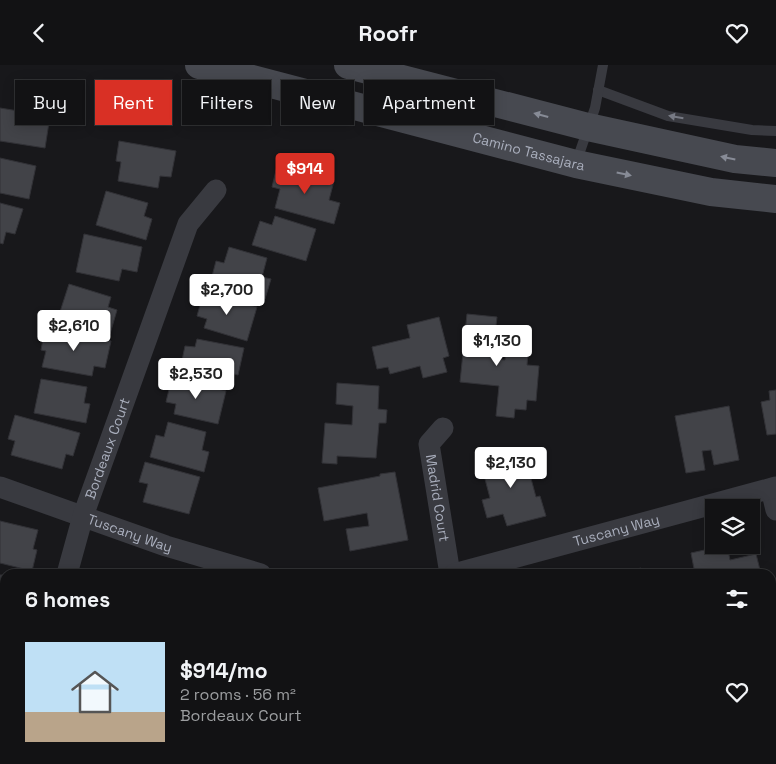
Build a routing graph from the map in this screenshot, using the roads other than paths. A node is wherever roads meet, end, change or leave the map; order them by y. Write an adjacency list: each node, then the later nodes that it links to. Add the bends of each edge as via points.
1 (199, 65): 8 (main road, Camino Tassajara)
2 (348, 65): 5 (main road, one-way to 2)
3 (603, 65): 4 (lane)
4 (598, 90): 5 (lane); 6 (lane, one-way to 4, via 668,116)
5 (588, 127): 7 (main road, one-way to 5, via 735,159); 8 (lane)
6 (776, 131)
7 (776, 163)
8 (576, 164): 10 (main road, Camino Tassajara, one-way to 10, via 711,192)
9 (216, 190): 15 (street, Bordeaux Court, via 188,224)
10 (776, 199)
11 (443, 428): 18 (street, Madrid Court, via 429,444)
12 (0, 487): 15 (street, Tuscany Way)
13 (773, 488): 14 (street); 19 (street, Tuscany Way)
14 (776, 510)
15 (83, 516): 16 (street, Bordeaux Court); 17 (street, Tuscany Way, via 166,546)
16 (68, 569)
17 (244, 569)
18 (449, 569)
19 (473, 569)

